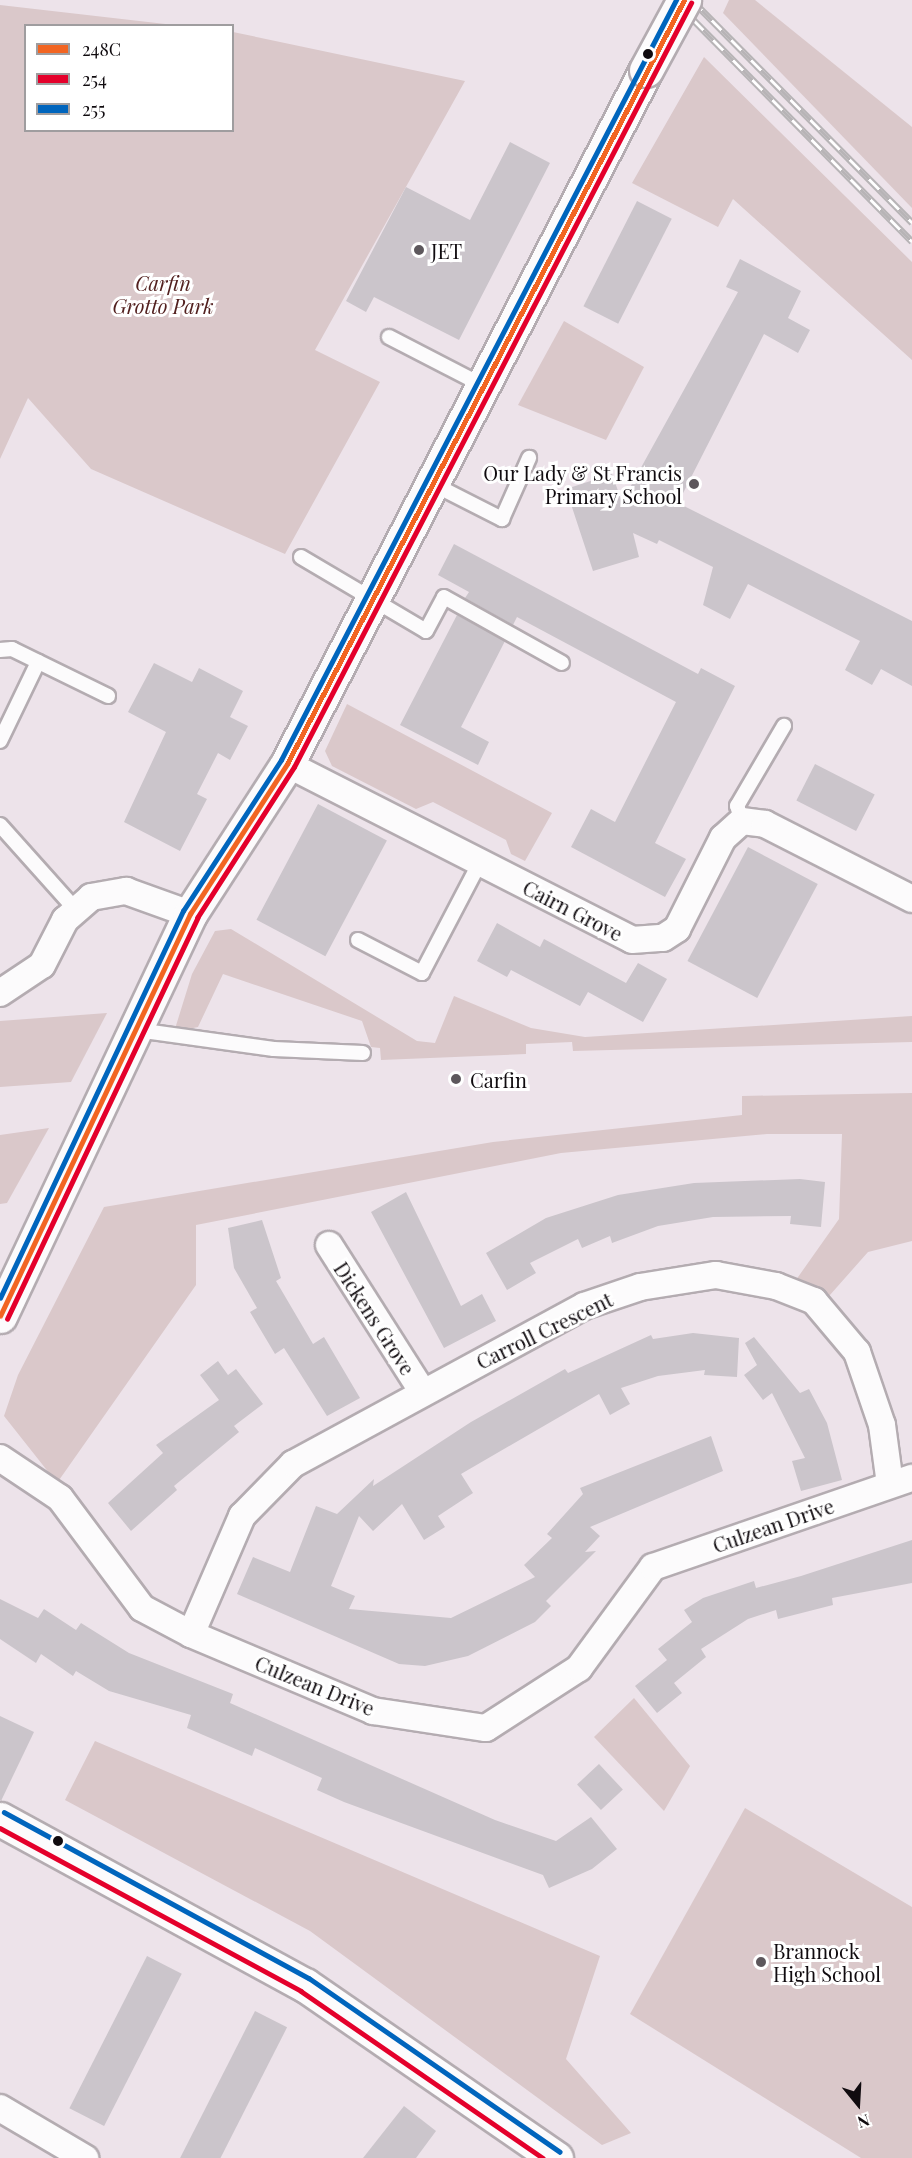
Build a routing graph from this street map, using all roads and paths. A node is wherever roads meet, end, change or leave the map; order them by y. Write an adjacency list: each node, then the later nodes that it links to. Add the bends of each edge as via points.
1 (684, 0): 3 (main road, bridge)
2 (389, 337): 3 (lane)
3 (482, 385): 5 (main road)
4 (529, 458): 5 (lane, via 502,519)
5 (431, 483): 7 (main road)
6 (301, 556): 7 (lane)
7 (370, 600): 10 (lane, via 426,631 444,597); 14 (main road)
8 (0, 650): 9 (lane)
9 (38, 662): 11 (lane); 13 (lane)
10 (562, 663)
11 (108, 696)
12 (784, 726): 15 (lane, via 737,806)
13 (0, 741)
14 (286, 764): 17 (street, Cairn Grove); 20 (main road)
15 (742, 821): 17 (street, Cairn Grove, via 723,838 677,929 648,940 632,940); 18 (street, via 765,824)
16 (0, 825): 19 (lane)
17 (480, 862): 21 (lane, via 422,974)
18 (912, 899)
19 (76, 910): 20 (street, via 91,897 126,891); 22 (street, via 42,965)
20 (190, 914): 23 (main road)
21 (358, 940)
22 (0, 993)
23 (137, 1030): 24 (lane, via 274,1049); 26 (main road)
24 (363, 1053)
25 (329, 1245): 27 (street, Dickens Grove)
26 (0, 1316)
27 (422, 1390): 29 (street, Carroll Crescent, via 584,1306 640,1287 716,1275 776,1286 814,1301 857,1352); 30 (street, Carroll Crescent, via 293,1464 242,1516)
28 (0, 1458): 30 (street, Culzean Drive, via 60,1498 142,1608)
29 (901, 1481): 30 (street, Culzean Drive, via 653,1567 579,1668 486,1728 373,1711)
30 (191, 1634)
31 (0, 1819): 34 (main road, via 305,1985)
32 (0, 2108): 33 (street)
33 (85, 2158)
34 (556, 2158)

